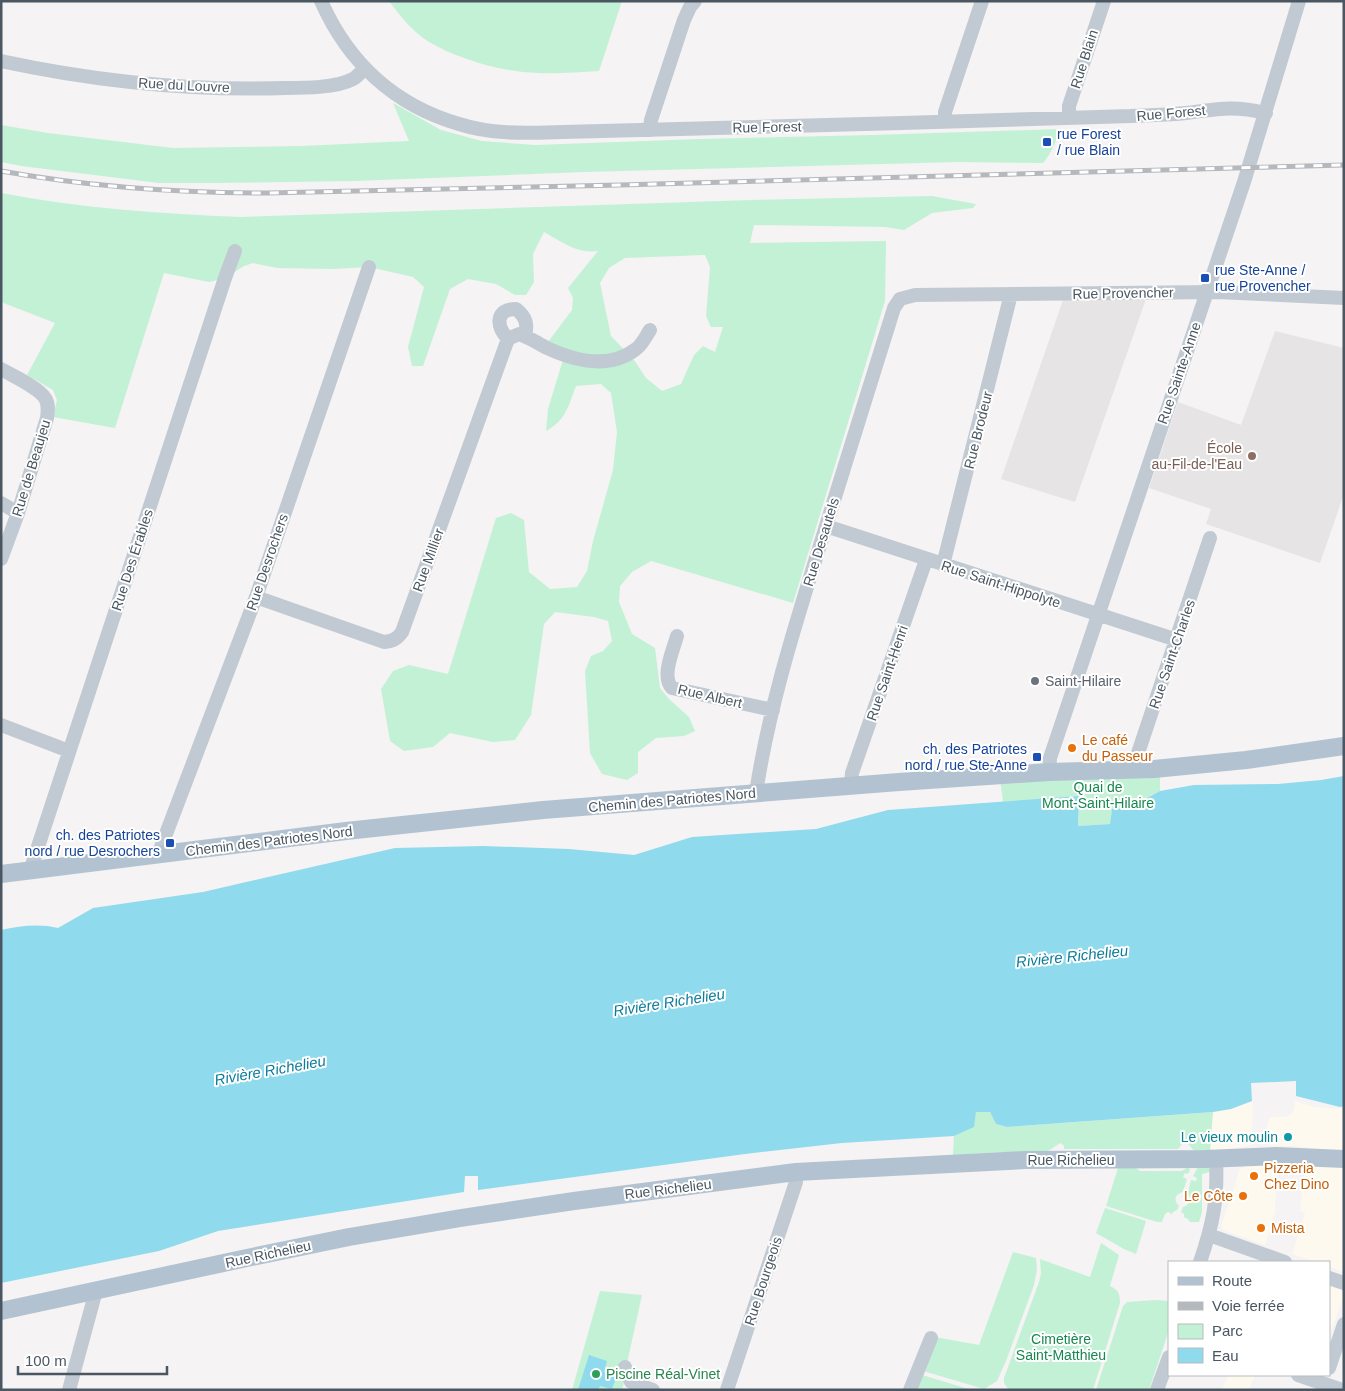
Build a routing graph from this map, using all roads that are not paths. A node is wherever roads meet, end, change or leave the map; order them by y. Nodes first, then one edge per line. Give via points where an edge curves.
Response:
1 (321, 1) edge
2 (695, 1) edge
3 (982, 1) edge
4 (1104, 1) edge
5 (1299, 1) edge
6 (1, 61) edge
7 (364, 69) junction
8 (1266, 113) junction
9 (1068, 118) junction
10 (945, 122) junction
11 (650, 130) junction
12 (235, 251) dead end
13 (369, 267) dead end
14 (1206, 292) junction
15 (1011, 294) junction
16 (902, 297) joint
17 (1344, 298) edge
18 (650, 330) dead end
19 (525, 336) junction
20 (508, 339) junction
21 (1, 369) edge
22 (1, 502) edge
23 (18, 513) junction
24 (826, 526) junction
25 (1210, 538) dead end
26 (1, 558) edge
27 (926, 560) junction
28 (943, 565) junction
29 (256, 597) junction
30 (1098, 615) junction
31 (677, 636) dead end
32 (1177, 640) junction
33 (773, 710) junction
34 (1, 725) edge
35 (1344, 746) edge
36 (69, 751) junction
37 (1132, 771) junction
38 (1049, 772) junction
39 (851, 786) junction
40 (756, 793) junction
41 (158, 855) junction
42 (30, 871) junction
43 (1, 874) edge
44 (1216, 1159) junction
45 (1344, 1159) edge
46 (796, 1172) junction
47 (1209, 1235) junction
48 (1200, 1261) edge
49 (1282, 1261) edge
50 (1330, 1278) edge
51 (1344, 1283) edge
52 (94, 1291) junction
53 (1, 1311) edge
54 (1344, 1324) edge
55 (931, 1338) dead end
56 (1168, 1360) edge
57 (1330, 1365) edge
58 (625, 1367) dead end
59 (1301, 1376) edge
60 (1324, 1383) edge
61 (69, 1390) edge
62 (653, 1390) edge
63 (727, 1390) edge
64 (910, 1390) edge
65 (1158, 1390) edge
66 (1342, 1390) edge

1 - 7 street, Rue Forest via 340,37
2 - 11 street via 684,20
3 - 10 street via 945,112
4 - 9 street, Rue Blain via 1069,106
5 - 8 street, Rue Sainte-Anne
6 - 7 street, Rue du Louvre via 100,79 164,86 234,88 327,85 353,79
7 - 11 street, Rue Forest via 414,105 471,128 509,133
8 - 9 street, Rue Forest via 1226,108 1175,114
8 - 14 street, Rue Sainte-Anne
9 - 10 street, Rue Forest
10 - 11 street, Rue Forest
12 - 36 street, Rue Des Érables
13 - 29 street, Rue Desrochers
14 - 15 street, Rue Provencher
14 - 17 street, Rue Provencher
14 - 30 street, Rue Sainte-Anne
15 - 16 street, Rue Provencher
15 - 28 street, Rue Brodeur
16 - 24 street, Rue Desautels via 894,308
18 - 19 street via 637,348 622,357 590,362 564,356
19 - 20 street via 519,334
19 - 20 street via 526,318 516,309 508,309 499,320 500,328
20 - 29 street, Rue Millier via 398,638 384,642
21 - 23 street, Rue de Beaujeu via 40,392 48,408
22 - 23 street
23 - 26 street, Rue de Beaujeu
24 - 27 street, Rue Saint-Hippolyte
24 - 33 street, Rue Desautels
25 - 32 street, Rue Saint-Charles
27 - 28 street, Rue Saint-Hippolyte
27 - 39 street, Rue Saint-Henri via 852,773
28 - 30 street, Rue Saint-Hippolyte
29 - 41 street, Rue Desrochers
30 - 32 street, Rue Saint-Hippolyte
30 - 38 street, Rue Sainte-Anne via 1050,758
31 - 33 street, Rue Albert via 667,676 672,688
32 - 37 street, Rue Saint-Charles
33 - 40 street, Rue Desautels
34 - 36 street
35 - 37 main road, Chemin des Patriotes Nord
36 - 42 street, Rue Des Érables
37 - 38 main road, Chemin des Patriotes Nord
38 - 39 main road, Chemin des Patriotes Nord
39 - 40 main road, Chemin des Patriotes Nord
40 - 41 main road, Chemin des Patriotes Nord via 533,811
41 - 42 main road, Chemin des Patriotes Nord
42 - 43 main road, Chemin des Patriotes Nord
44 - 45 main road, Rue Richelieu via 1276,1156
44 - 46 main road, Rue Richelieu via 1025,1160
44 - 47 street via 1215,1210
46 - 52 main road, Rue Richelieu via 461,1218 261,1255
46 - 63 street, Rue Bourgeois via 796,1182
47 - 48 street
47 - 49 street
50 - 51 street
52 - 53 main road, Rue Richelieu
52 - 61 street
54 - 57 street
55 - 64 street
56 - 65 street
58 - 62 street via 631,1382
59 - 60 street
60 - 66 street

